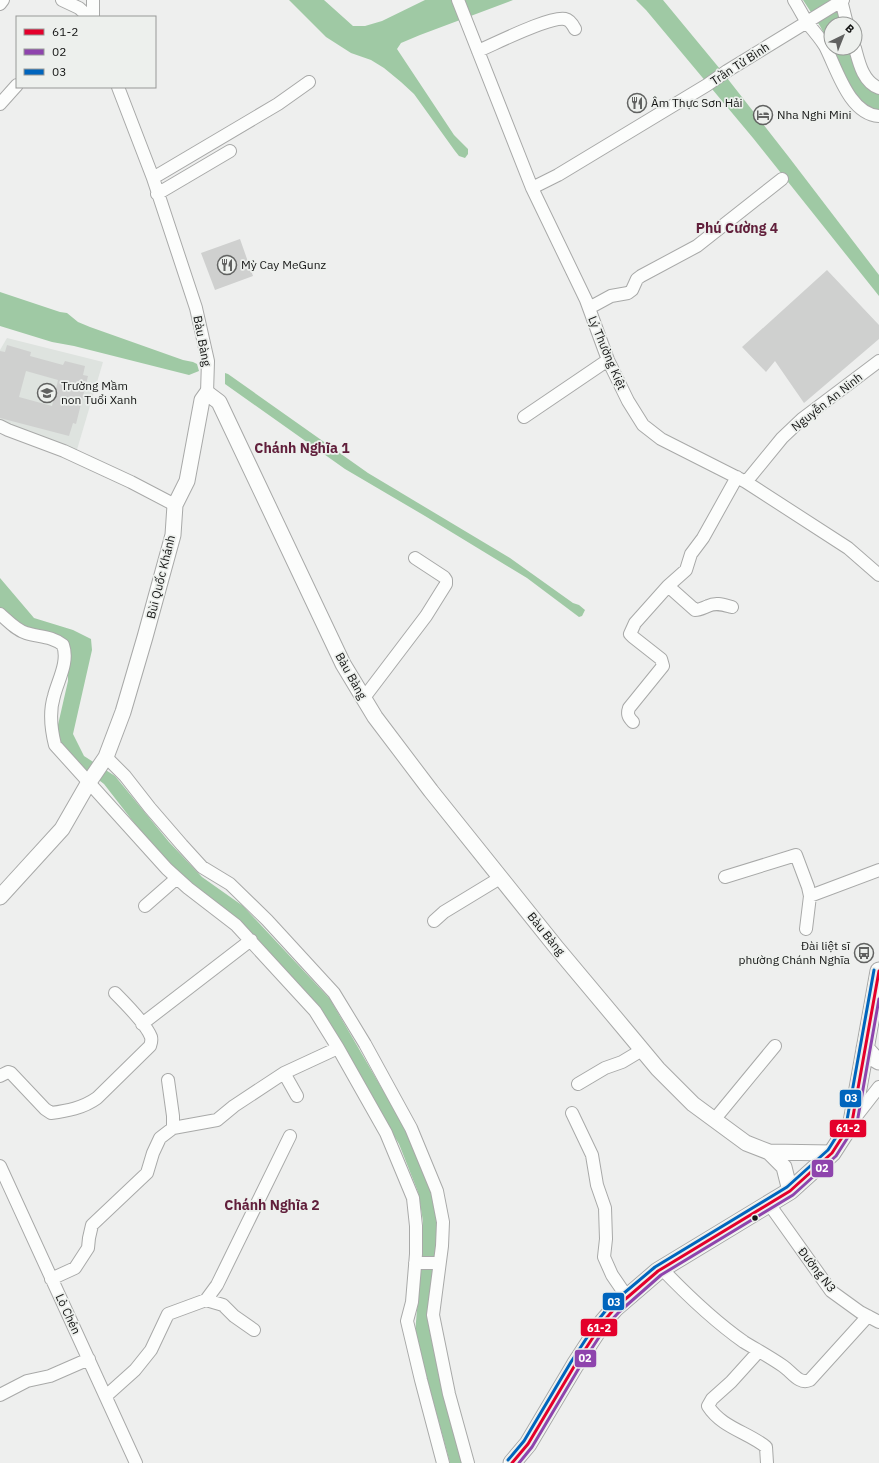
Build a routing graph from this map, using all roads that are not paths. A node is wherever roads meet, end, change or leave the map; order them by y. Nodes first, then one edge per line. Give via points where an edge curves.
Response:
1 (3, 0) edge
2 (62, 0) edge
3 (93, 0) edge
4 (458, 0) edge
5 (794, 0) edge
6 (841, 1) edge
7 (0, 4) edge
8 (87, 16) edge
9 (846, 16) edge
10 (809, 21) junction
11 (575, 29) dead end
12 (478, 51) junction
13 (858, 56) edge
14 (309, 82) dead end
15 (16, 87) edge
16 (118, 88) edge
17 (879, 88) edge
18 (0, 104) edge
19 (879, 116) edge
20 (230, 151) dead end
21 (153, 178) junction
22 (782, 179) dead end
23 (532, 188) junction
24 (157, 194) junction
25 (589, 308) junction
26 (608, 360) junction
27 (879, 361) edge
28 (207, 393) junction
29 (524, 416) dead end
30 (0, 426) edge
31 (742, 480) junction
32 (175, 505) junction
33 (415, 558) dead end
34 (879, 575) edge
35 (668, 586) junction
36 (732, 608) dead end
37 (0, 614) edge
38 (363, 699) junction
39 (632, 722) dead end
40 (105, 758) junction
41 (90, 780) junction
42 (879, 870) edge
43 (177, 878) junction
44 (500, 878) junction
45 (725, 878) dead end
46 (810, 896) junction
47 (0, 897) edge
48 (145, 906) dead end
49 (434, 921) dead end
50 (806, 929) dead end
51 (251, 940) junction
52 (879, 971) edge
53 (115, 993) dead end
54 (142, 1024) junction
55 (775, 1046) dead end
56 (338, 1048) junction
57 (865, 1048) junction
58 (642, 1050) junction
59 (879, 1061) edge
60 (284, 1073) junction
61 (0, 1076) edge
62 (168, 1080) dead end
63 (578, 1084) dead end
64 (879, 1087) edge
65 (297, 1096) dead end
66 (572, 1113) dead end
67 (714, 1120) junction
68 (852, 1122) junction
69 (173, 1128) junction
70 (290, 1136) dead end
71 (769, 1152) junction
72 (832, 1153) junction
73 (0, 1166) edge
74 (790, 1191) junction
75 (769, 1204) junction
76 (416, 1263) junction
77 (439, 1263) junction
78 (662, 1269) junction
79 (51, 1279) junction
80 (627, 1296) junction
81 (206, 1300) junction
82 (868, 1316) junction
83 (879, 1322) edge
84 (254, 1330) dead end
85 (759, 1351) junction
86 (88, 1359) junction
87 (0, 1395) edge
88 (106, 1396) junction
89 (136, 1463) edge
90 (443, 1463) edge
91 (468, 1463) edge
92 (512, 1463) edge
93 (767, 1463) edge

1 - 7 street
2 - 8 street via 79,8
3 - 8 street
4 - 12 street, Lý Thường Kiệt
5 - 10 street
6 - 9 street
6 - 10 street, Trần Tử Bình
10 - 19 street via 854,102 863,110
10 - 23 street, Trần Tử Bình via 558,175
11 - 12 street via 567,19 561,19 541,24
12 - 23 street, Lý Thường Kiệt
13 - 17 street via 866,79
14 - 21 street via 272,108
15 - 18 street
16 - 21 street, Bàu Bàng
20 - 24 street
21 - 24 street, Bàu Bàng
22 - 25 street via 697,246 637,278 628,293 611,296
23 - 25 street, Lý Thường Kiệt
24 - 28 street, Bàu Bàng via 196,308 208,361
25 - 26 street, Lý Thường Kiệt
26 - 29 street
26 - 31 street, Lý Thường Kiệt via 643,425 661,439
27 - 31 street, Nguyễn An Ninh via 802,419
28 - 32 street, Bùi Quốc Khánh via 202,400 187,481
28 - 38 street, Bàu Bàng via 219,402 343,664
30 - 32 street via 64,451
31 - 34 street, Lý Thường Kiệt via 848,548
31 - 35 street, Nguyễn An Ninh via 691,554 686,570
32 - 40 street, Bùi Quốc Khánh via 173,535 146,637 124,712
33 - 38 street via 444,577 446,584 426,616
35 - 36 street via 695,610 701,610 710,604
35 - 39 street, Nguyễn An Ninh via 631,630 633,638 661,659 663,666 629,708 627,713
37 - 41 street via 26,633 50,638 63,645 65,659 54,696 52,732 55,744
38 - 44 street, Bàu Bàng via 374,717
40 - 41 street, Bùi Quốc Khánh
40 - 77 street via 126,776 150,808 202,867 230,884 334,993 412,1128 425,1161 437,1192 442,1222
41 - 43 street
41 - 47 street via 62,830
42 - 46 street
43 - 48 street
43 - 51 street
44 - 49 street via 444,912
44 - 58 street, Bàu Bàng
45 - 46 street via 796,855
46 - 50 street
51 - 54 street
51 - 56 street via 315,1011
52 - 57 main road
53 - 54 street
54 - 61 street via 151,1036 150,1046 87,1105 51,1113 11,1073
55 - 67 street
56 - 60 street
56 - 76 street via 386,1132 413,1198
57 - 59 main road
57 - 68 main road
58 - 63 street
58 - 67 street, Bàu Bàng via 692,1104
60 - 65 street
60 - 69 street via 217,1120
62 - 69 street
64 - 68 street
66 - 80 street via 592,1155 597,1185 605,1208 604,1257 612,1275
67 - 71 street, Bàu Bàng via 746,1143
68 - 72 main road
69 - 79 street via 160,1138 147,1173 92,1225 88,1248 75,1268
70 - 81 street via 217,1285
71 - 72 street
71 - 74 street via 784,1167
72 - 74 main road
73 - 79 street, Lò Chén
74 - 75 main road
75 - 78 main road
75 - 82 street, Đường N3 via 830,1291
76 - 77 street
76 - 90 street via 408,1321 420,1380
77 - 91 street via 434,1314 449,1394
78 - 80 main road
78 - 85 street via 689,1297
79 - 86 street, Lò Chén
80 - 92 main road via 603,1322 528,1444
81 - 84 street via 223,1305
81 - 88 street via 168,1314 151,1350 135,1370
82 - 83 street, Đường N3
82 - 85 street via 806,1382 801,1382
85 - 93 street via 708,1406 727,1426 752,1437 766,1447
86 - 87 street via 50,1376 27,1381
86 - 88 street, Lò Chén
88 - 89 street, Lò Chén

